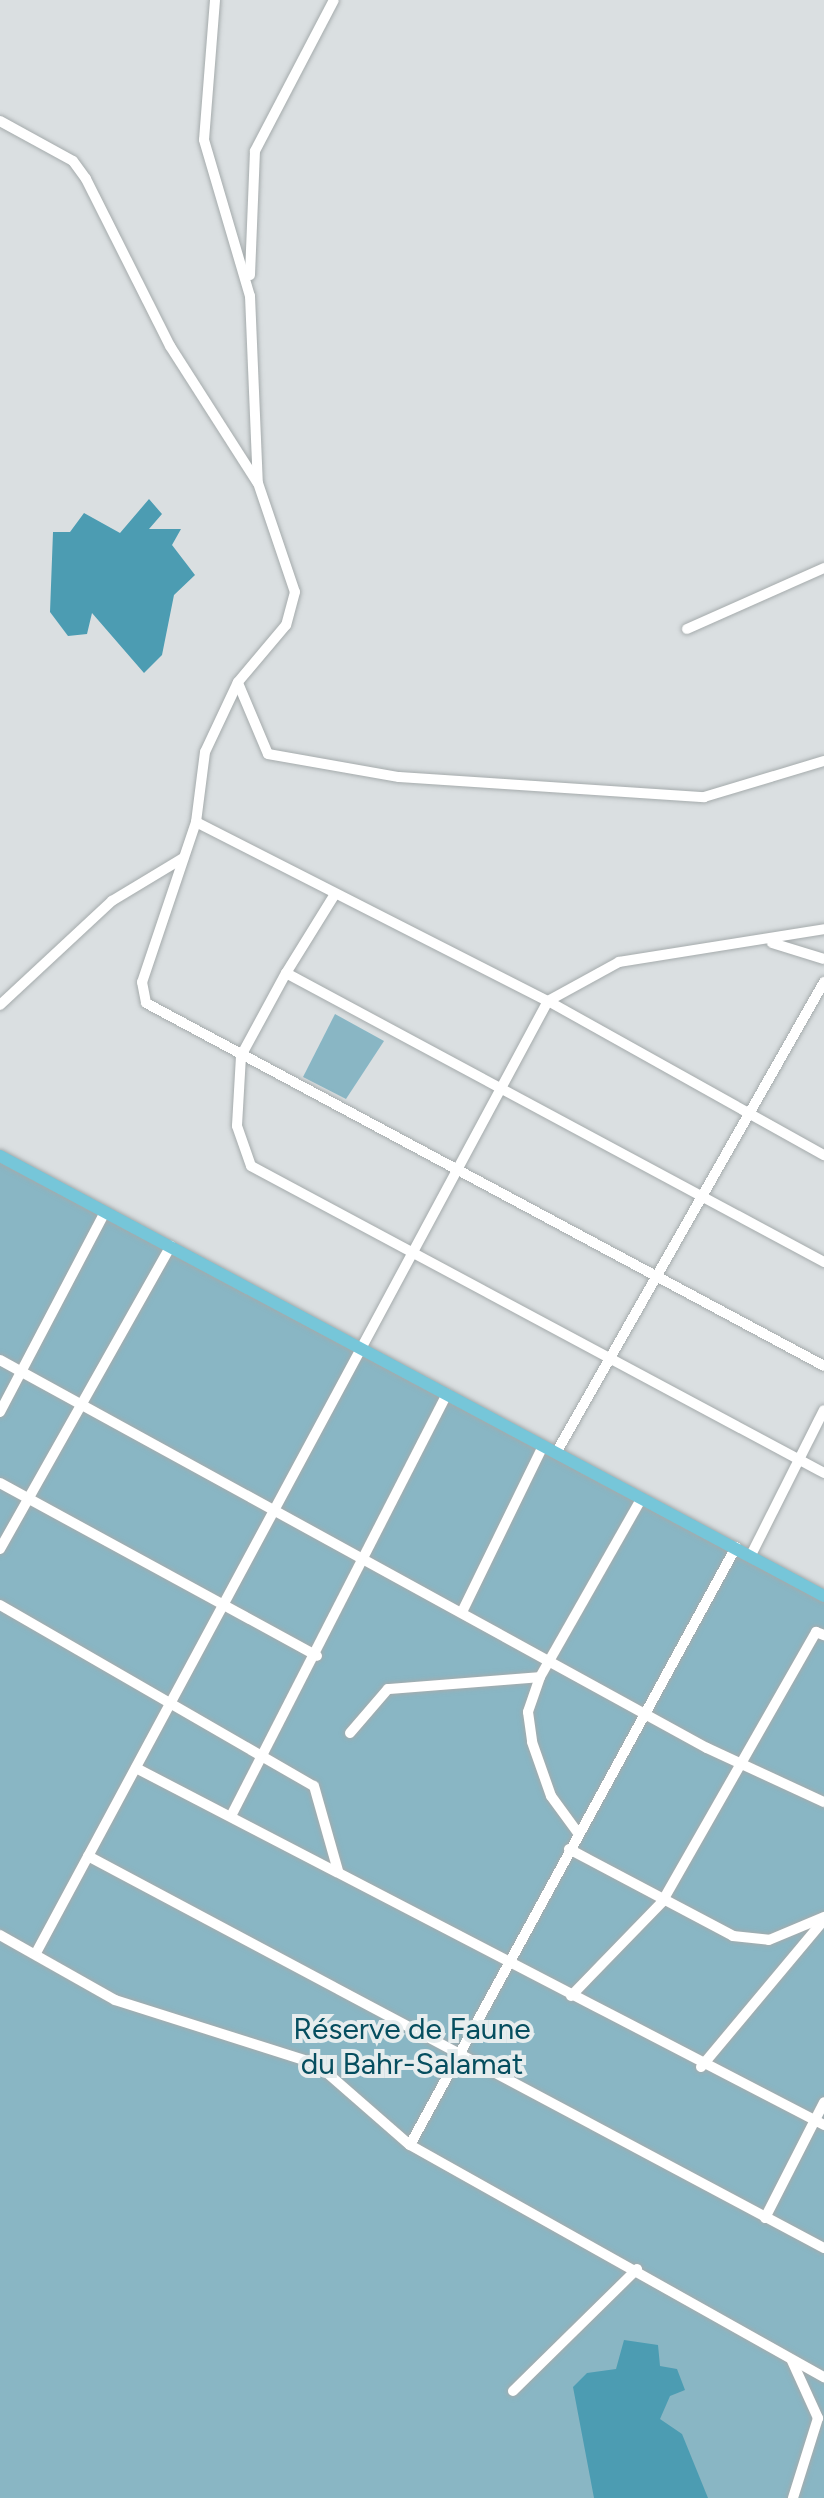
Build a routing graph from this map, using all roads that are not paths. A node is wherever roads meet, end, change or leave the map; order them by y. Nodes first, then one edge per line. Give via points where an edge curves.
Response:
1 (215, 0) edge
2 (334, 0) edge
3 (0, 121) edge
4 (250, 296) junction
5 (258, 483) junction
6 (824, 568) edge
7 (686, 628) dead end
8 (238, 682) junction
9 (824, 760) edge
10 (196, 822) junction
11 (183, 858) junction
12 (335, 894) junction
13 (823, 929) edge
14 (766, 942) junction
15 (824, 959) edge
16 (286, 973) junction
17 (824, 982) edge
18 (548, 1000) junction
19 (0, 1005) edge
20 (241, 1056) junction
21 (498, 1089) junction
22 (744, 1111) junction
23 (824, 1155) edge
24 (0, 1156) edge
25 (456, 1170) junction
26 (696, 1194) junction
27 (105, 1212) junction
28 (171, 1246) junction
29 (414, 1252) junction
30 (824, 1262) edge
31 (652, 1274) junction
32 (365, 1351) junction
33 (612, 1357) junction
34 (0, 1360) edge
35 (824, 1366) edge
36 (23, 1372) junction
37 (448, 1394) junction
38 (82, 1401) junction
39 (824, 1410) edge
40 (0, 1412) edge
41 (550, 1450) junction
42 (800, 1460) junction
43 (824, 1472) edge
44 (0, 1483) edge
45 (27, 1498) junction
46 (640, 1499) junction
47 (278, 1511) junction
48 (736, 1547) junction
49 (0, 1548) edge
50 (751, 1555) junction
51 (369, 1560) junction
52 (824, 1596) edge
53 (0, 1605) edge
54 (225, 1606) junction
55 (463, 1610) junction
56 (824, 1635) edge
57 (317, 1656) junction
58 (556, 1657) junction
59 (540, 1677) junction
60 (172, 1702) junction
61 (643, 1710) junction
62 (350, 1733) dead end
63 (263, 1753) junction
64 (740, 1764) junction
65 (136, 1768) junction
66 (824, 1802) edge
67 (230, 1816) junction
68 (578, 1833) junction
69 (569, 1849) junction
70 (88, 1856) junction
71 (338, 1871) junction
72 (662, 1902) junction
73 (824, 1919) edge
74 (0, 1934) edge
75 (36, 1953) junction
76 (510, 1963) junction
77 (571, 1996) junction
78 (460, 2058) junction
79 (702, 2067) junction
80 (824, 2102) edge
81 (819, 2124) edge
82 (410, 2144) junction
83 (766, 2218) junction
84 (824, 2248) edge
85 (637, 2269) junction
86 (791, 2360) junction
87 (824, 2378) edge
88 (513, 2391) dead end
89 (793, 2498) edge

1 - 4 street via 203,128
2 - 4 street via 255,151
3 - 5 street via 86,178 170,346
4 - 5 street
5 - 8 street via 294,608
6 - 7 street
8 - 9 street via 268,754 399,777 704,798
8 - 10 street via 205,752
10 - 11 street
10 - 12 street
11 - 19 street via 112,901
11 - 20 street via 143,996
12 - 16 street
12 - 18 street
13 - 14 street
14 - 15 street
14 - 18 street via 618,962
16 - 20 street
16 - 21 street
17 - 22 street
18 - 21 street
18 - 22 street
20 - 25 street
20 - 29 street via 237,1126 251,1166
21 - 25 street
21 - 26 street
22 - 23 street
22 - 26 street
24 - 27 main road
25 - 29 street
25 - 31 street
26 - 30 street
26 - 31 street
27 - 28 main road
27 - 36 street
28 - 32 main road
28 - 38 street
29 - 32 street
29 - 33 street
31 - 33 street
31 - 35 street
32 - 37 main road
32 - 47 street
33 - 41 street
33 - 42 street
34 - 36 street
36 - 38 street
36 - 40 street
37 - 41 main road
37 - 51 street
38 - 45 street
38 - 47 street
39 - 42 street
41 - 46 main road
41 - 55 street
42 - 43 street
42 - 50 street
44 - 45 street
45 - 49 street
45 - 54 street
46 - 48 main road
46 - 58 street
47 - 51 street
47 - 54 street
48 - 50 main road
48 - 61 street
50 - 52 main road
51 - 55 street
51 - 57 street
53 - 60 street
54 - 57 street
54 - 60 street
55 - 58 street
56 - 64 street via 816,1632
57 - 63 street
58 - 59 street
58 - 61 street
59 - 62 street via 388,1689
59 - 68 street via 528,1712 532,1742 552,1796
60 - 63 street
60 - 65 street
61 - 64 street
61 - 68 street
63 - 67 street
63 - 71 street via 322,1794
64 - 66 street
64 - 72 street
65 - 67 street
65 - 70 street
67 - 71 street
68 - 69 street
69 - 72 street
69 - 76 street
70 - 75 street
70 - 78 street
71 - 76 street
72 - 73 street via 750,1940
72 - 77 street
73 - 79 street
74 - 75 street
75 - 82 street via 115,2000 317,2064
76 - 77 street
76 - 78 street
77 - 79 street
78 - 82 street
78 - 83 street
79 - 81 street
80 - 81 street
81 - 83 street
82 - 85 street
83 - 84 street
85 - 86 street
85 - 88 street
86 - 87 street
86 - 89 street via 818,2418

